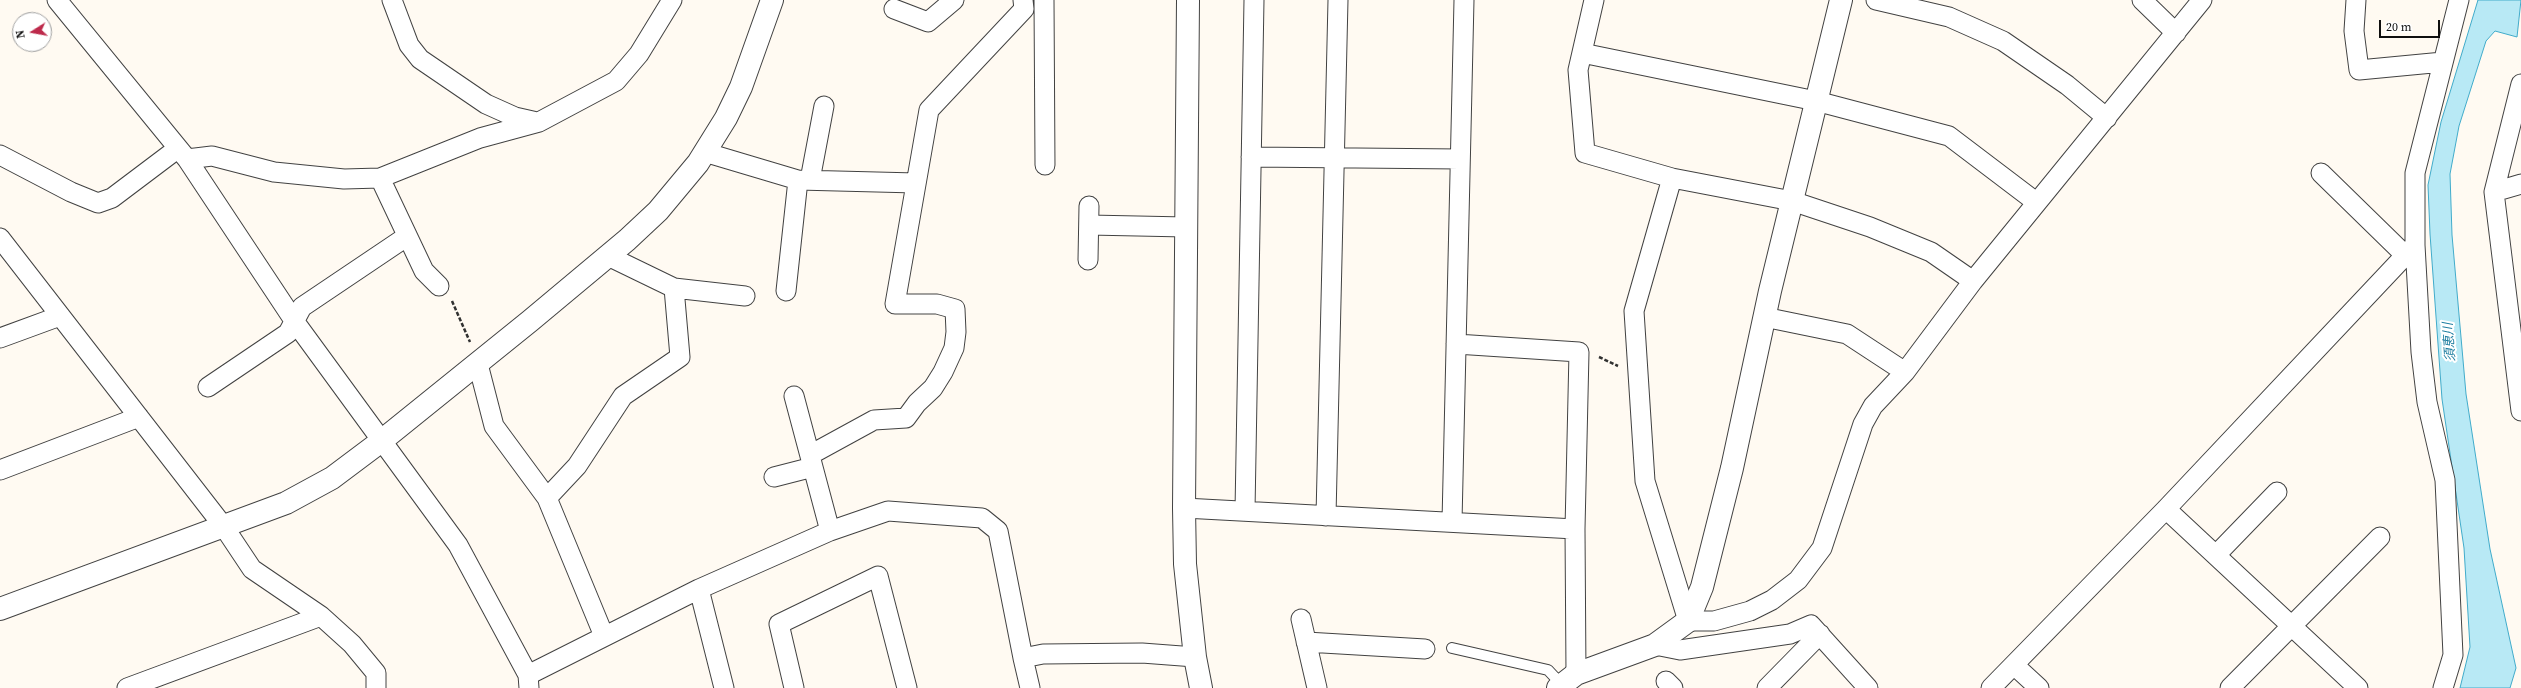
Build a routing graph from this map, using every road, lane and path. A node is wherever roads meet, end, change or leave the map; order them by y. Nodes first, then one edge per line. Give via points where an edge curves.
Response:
1 (56, 0) edge
2 (392, 0) edge
3 (672, 0) edge
4 (772, 0) edge
5 (954, 0) edge
6 (1023, 0) edge
7 (1044, 0) edge
8 (1188, 0) edge
9 (1254, 0) edge
10 (1338, 0) edge
11 (1464, 0) edge
12 (1594, 0) edge
13 (1841, 0) edge
14 (1876, 0) edge
15 (2142, 0) edge
16 (2202, 0) edge
17 (2356, 0) edge
18 (2459, 0) edge
19 (894, 9) dead end
20 (2176, 33) junction
21 (1582, 53) junction
22 (2443, 62) junction
23 (2521, 84) edge
24 (1816, 101) junction
25 (824, 106) dead end
26 (2107, 118) junction
27 (538, 122) junction
28 (704, 152) junction
29 (182, 154) junction
30 (0, 155) edge
31 (1251, 157) junction
32 (1334, 157) junction
33 (1460, 159) junction
34 (1045, 165) dead end
35 (2321, 173) dead end
36 (380, 178) junction
37 (1672, 178) junction
38 (804, 180) junction
39 (916, 183) junction
40 (2521, 184) edge
41 (2494, 192) junction
42 (1792, 201) junction
43 (2036, 202) junction
44 (1089, 206) dead end
45 (1089, 225) junction
46 (1186, 227) junction
47 (406, 237) junction
48 (0, 238) edge
49 (2410, 250) junction
50 (608, 256) junction
51 (1088, 260) dead end
52 (1973, 281) junction
53 (439, 286) joint
54 (674, 288) junction
55 (786, 291) dead end
56 (745, 296) dead end
57 (60, 316) junction
58 (1764, 317) junction
59 (295, 322) junction
60 (0, 338) edge
61 (1456, 344) junction
62 (1579, 352) junction
63 (478, 364) junction
64 (1905, 372) junction
65 (1638, 374) junction
66 (208, 387) dead end
67 (794, 396) dead end
68 (2521, 411) edge
69 (139, 417) junction
70 (380, 442) junction
71 (812, 461) junction
72 (0, 470) edge
73 (774, 477) dead end
74 (2277, 492) dead end
75 (546, 498) junction
76 (1184, 508) junction
77 (2166, 509) junction
78 (1245, 512) junction
79 (1326, 516) junction
80 (1452, 522) junction
81 (224, 526) junction
82 (1575, 529) junction
83 (830, 531) junction
84 (2380, 537) dead end
85 (2216, 555) junction
86 (699, 589) junction
87 (0, 609) edge
88 (321, 616) junction
89 (1301, 619) dead end
90 (1688, 621) junction
91 (2293, 626) junction
92 (1820, 634) junction
93 (604, 636) junction
94 (1306, 642) junction
95 (1655, 645) junction
96 (1452, 648) dead end
97 (1425, 649) dead end
98 (1195, 657) junction
99 (1023, 658) junction
100 (2014, 665) junction
101 (529, 682) edge
102 (1566, 682) edge
103 (127, 688) edge
104 (376, 688) edge
105 (724, 688) edge
106 (794, 688) edge
107 (907, 688) edge
108 (1030, 688) edge
109 (1201, 688) edge
110 (1317, 688) edge
111 (1767, 688) edge
112 (1868, 688) edge
113 (1991, 688) edge
114 (2039, 688) edge
115 (2230, 688) edge
116 (2358, 688) edge
117 (2443, 688) edge

1 - 29 street
2 - 27 street via 409,44 420,59 486,104 515,117
3 - 27 street via 639,54 616,81
4 - 28 street via 741,87 726,118
5 - 19 street via 928,22
6 - 39 street via 1024,9 929,110
7 - 34 street
8 - 46 street
9 - 31 street
10 - 32 street
11 - 33 street
12 - 21 street
13 - 24 street
14 - 26 street via 1949,17 2003,41 2067,85
15 - 20 street
16 - 20 street
17 - 22 street via 2354,31 2359,70
18 - 22 street
20 - 26 street
21 - 24 street
21 - 37 street via 1578,70 1585,153
22 - 49 street via 2415,173
23 - 41 street
24 - 42 street
24 - 43 street via 1949,136
25 - 38 street
26 - 43 street
27 - 36 street via 480,138
28 - 38 street
28 - 50 street via 658,211
29 - 30 street via 112,198 98,203
29 - 36 street via 212,156 274,172 344,179
29 - 59 street
31 - 32 street
31 - 78 street
32 - 33 street
32 - 79 street
33 - 61 street
35 - 49 street
36 - 47 street
37 - 42 street
37 - 65 street via 1634,311
38 - 39 street
38 - 55 street
39 - 71 street via 895,304 937,304 955,309 954,348 933,388 917,402 906,418 874,420
40 - 41 street
41 - 68 street
42 - 52 street via 1931,252
42 - 58 street
43 - 52 street
44 - 45 street
45 - 46 street
45 - 51 street
46 - 76 street
47 - 53 street via 424,271
47 - 59 street via 302,307
48 - 57 street
49 - 77 street
49 - 117 street via 2427,402 2445,480 2453,655
50 - 54 street
50 - 63 street
52 - 64 street
53 - 63 path via 450,297
54 - 56 street
54 - 75 street via 680,357 624,396 577,466
57 - 60 street
57 - 69 street
58 - 64 street via 1847,334
58 - 90 street via 1732,468 1702,587
59 - 66 street via 288,334
59 - 70 street
61 - 62 street
61 - 80 street
62 - 65 path via 1605,358 1632,374
62 - 82 street
63 - 70 street
63 - 75 street via 494,426
64 - 90 street via 1873,406 1863,424 1822,548 1798,580 1772,600 1750,611 1714,622
65 - 90 street via 1645,481
67 - 71 street
69 - 72 street
69 - 81 street
70 - 81 street via 306,494
70 - 101 street via 458,545
71 - 73 street
71 - 83 street
74 - 85 street
75 - 93 street
76 - 78 street
76 - 98 street via 1185,564
77 - 85 street
77 - 100 street
78 - 79 street
79 - 80 street
80 - 82 street
81 - 87 street
81 - 88 street via 252,569
82 - 102 street
83 - 86 street
83 - 99 street via 888,511 982,518 998,531
84 - 91 street
85 - 91 street
86 - 93 street
86 - 105 street
88 - 103 street
88 - 104 street via 352,644 376,673
89 - 94 street
90 - 95 street
91 - 115 street
91 - 116 street
92 - 95 street via 1811,625 1790,634 1680,650
92 - 111 street
92 - 112 street
93 - 101 street
94 - 97 street
94 - 110 street
95 - 102 street
96 - 102 lane via 1548,670
98 - 99 street via 1142,653 1043,654
98 - 109 street
99 - 108 street
100 - 113 street
100 - 114 street
106 - 107 street via 779,624 878,576

